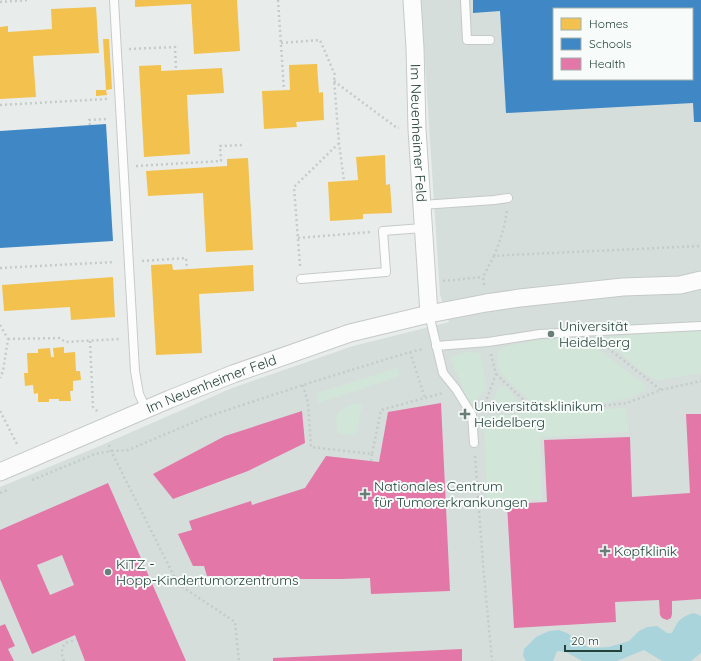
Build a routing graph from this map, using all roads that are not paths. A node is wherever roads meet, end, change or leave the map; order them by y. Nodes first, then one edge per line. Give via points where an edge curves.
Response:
1 (114, 0) edge
2 (412, 0) edge
3 (464, 0) edge
4 (490, 40) dead end
5 (508, 198) road end
6 (422, 205) junction
7 (423, 228) junction
8 (301, 279) road end
9 (701, 280) edge
10 (680, 285) junction
11 (701, 289) edge
12 (429, 314) junction
13 (701, 326) edge
14 (436, 346) junction
15 (146, 409) junction
16 (474, 443) road end
17 (0, 472) edge

1 - 15 lane via 135,371 139,394
2 - 6 street, Im Neuenheimer Feld
3 - 4 lane via 467,40
5 - 6 lane
6 - 7 street, Im Neuenheimer Feld
7 - 8 lane via 383,231 386,272
7 - 12 street, Im Neuenheimer Feld
9 - 10 street, Im Neuenheimer Feld
10 - 11 street, Im Neuenheimer Feld
10 - 12 street, Im Neuenheimer Feld via 565,293 486,303
12 - 14 lane
12 - 15 street, Im Neuenheimer Feld via 350,333 234,374
13 - 14 lane via 540,334
14 - 16 lane via 443,373 472,415
15 - 17 street, Im Neuenheimer Feld

